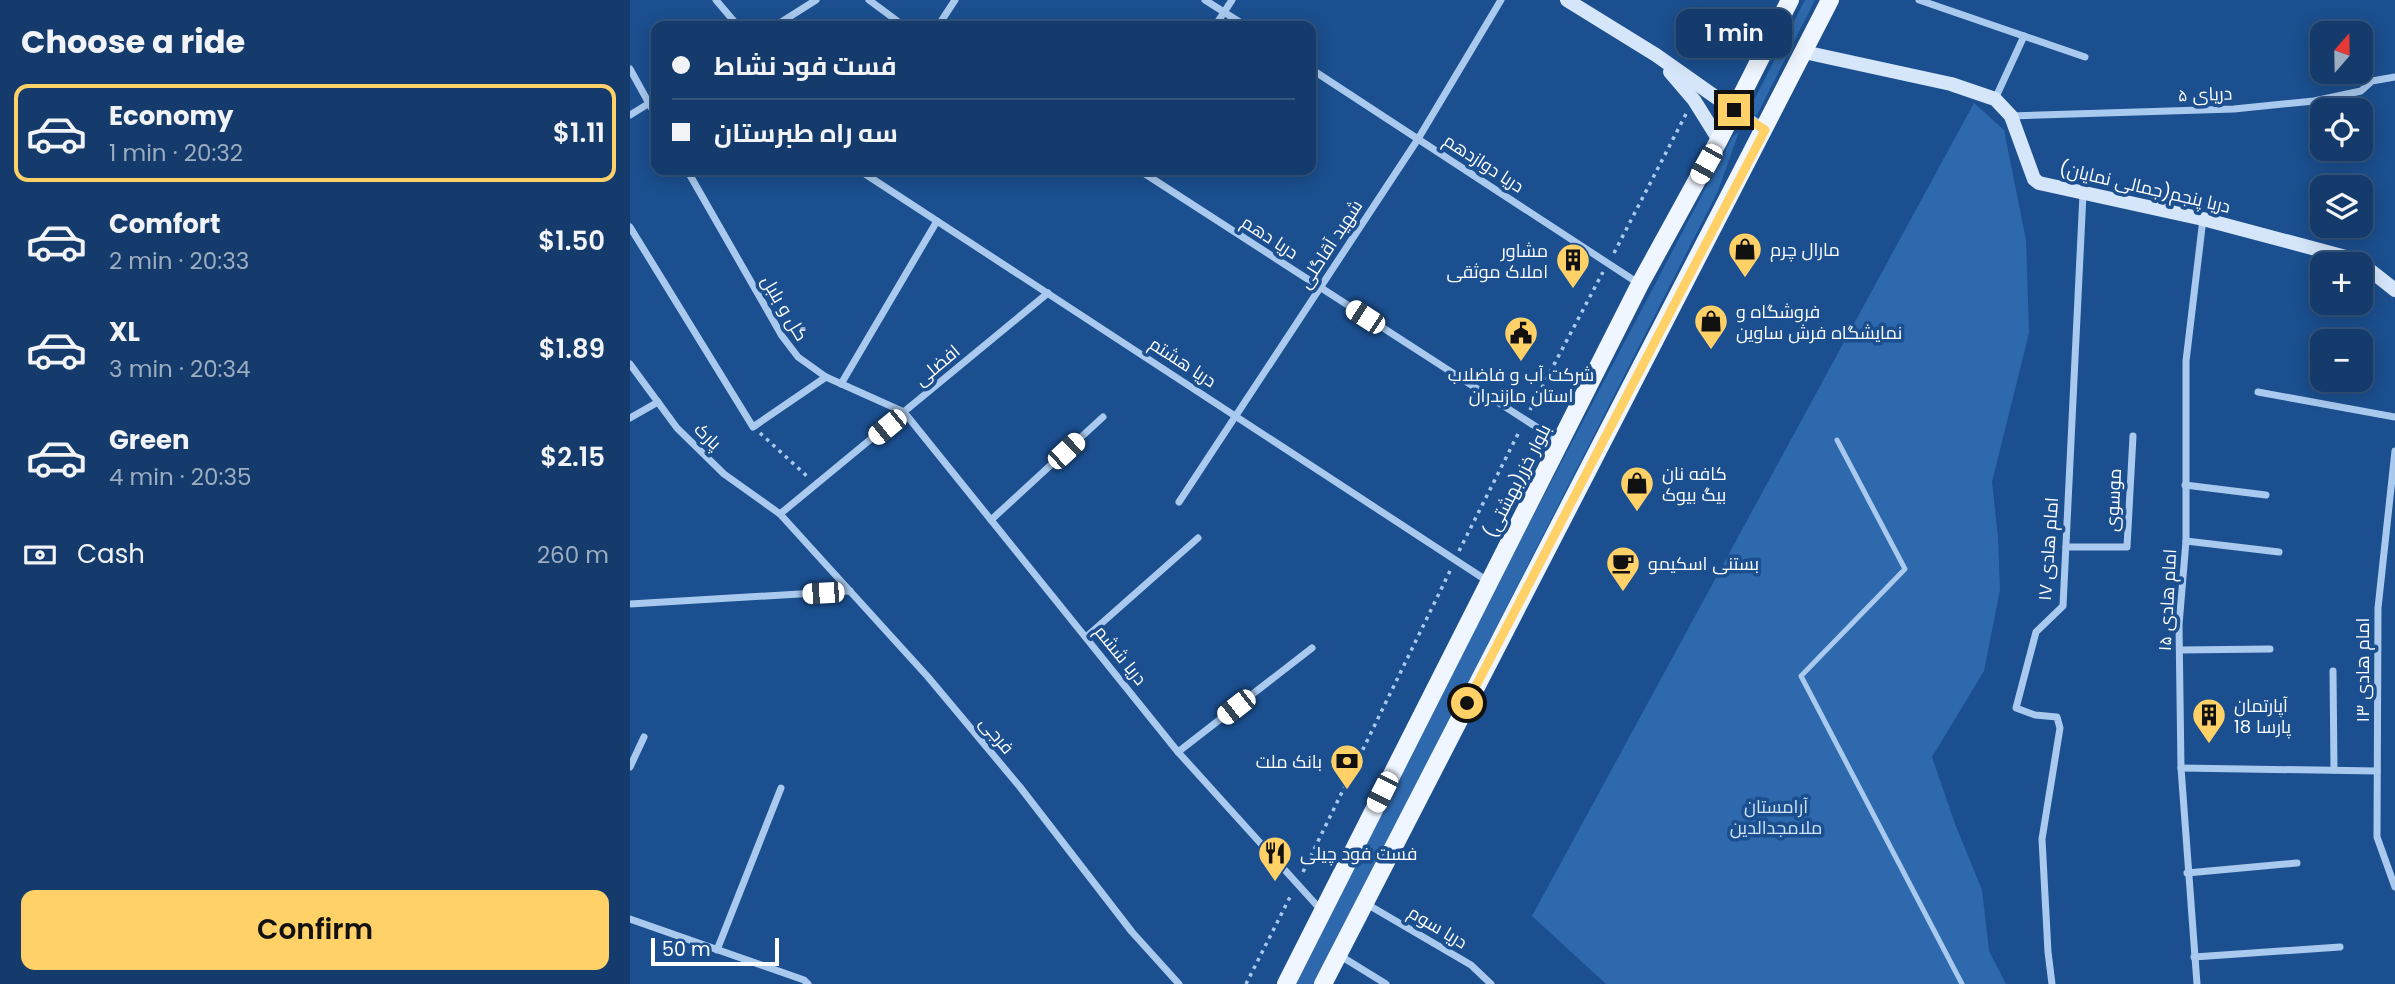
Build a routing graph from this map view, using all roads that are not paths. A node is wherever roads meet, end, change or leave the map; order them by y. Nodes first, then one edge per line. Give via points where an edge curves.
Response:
1 (716, 0) edge
2 (816, 0) edge
3 (869, 0) edge
4 (955, 0) edge
5 (1205, 0) edge
6 (1233, 0) edge
7 (1501, 0) edge
8 (1567, 0) edge
9 (1790, 0) edge
10 (1830, 0) edge
11 (1919, 0) edge
12 (1224, 12) junction
13 (734, 21) edge
14 (783, 21) edge
15 (897, 21) edge
16 (941, 21) edge
17 (1218, 21) edge
18 (1238, 21) edge
19 (2024, 36) junction
20 (1804, 52) junction
21 (1656, 55) junction
22 (2085, 57) dead end
23 (630, 69) edge
24 (1316, 72) edge
25 (2395, 77) edge
26 (651, 98) edge
27 (1995, 99) junction
28 (651, 102) edge
29 (1734, 110) junction
30 (630, 115) edge
31 (2011, 116) junction
32 (1765, 130) junction
33 (1418, 139) junction
34 (1719, 140) junction
35 (690, 175) edge
36 (867, 175) edge
37 (1147, 175) edge
38 (2083, 194) junction
39 (2203, 219) junction
40 (937, 221) junction
41 (630, 227) edge
42 (1640, 284) junction
43 (1320, 288) junction
44 (2395, 290) edge
45 (1048, 293) junction
46 (630, 364) edge
47 (826, 377) junction
48 (841, 384) junction
49 (2258, 392) dead end
50 (658, 402) junction
51 (904, 412) junction
52 (1103, 416) dead end
53 (1236, 416) junction
54 (2395, 417) edge
55 (630, 418) edge
56 (2133, 436) dead end
57 (1837, 440) dead end
58 (1561, 443) junction
59 (2395, 451) edge
60 (2185, 485) junction
61 (2266, 495) dead end
62 (1179, 502) dead end
63 (780, 514) junction
64 (991, 520) junction
65 (1198, 538) dead end
66 (2186, 541) junction
67 (2066, 547) junction
68 (2279, 552) dead end
69 (1489, 582) junction
70 (850, 591) junction
71 (630, 604) edge
72 (1086, 637) junction
73 (1312, 648) dead end
74 (2270, 649) dead end
75 (2180, 650) junction
76 (2333, 671) dead end
77 (644, 737) dead end
78 (1178, 752) junction
79 (630, 767) edge
80 (2181, 768) junction
81 (2334, 770) junction
82 (2377, 771) junction
83 (781, 788) dead end
84 (2297, 863) dead end
85 (2187, 873) junction
86 (2395, 887) edge
87 (1364, 902) junction
88 (1322, 910) junction
89 (630, 919) edge
90 (2340, 947) dead end
91 (717, 950) junction
92 (1338, 954) junction
93 (2194, 957) junction
94 (808, 984) edge
95 (1179, 984) edge
96 (1286, 984) edge
97 (1325, 984) edge
98 (1386, 984) edge
99 (1490, 984) edge
100 (1962, 984) edge
101 (2052, 984) edge
102 (2197, 984) edge

1 - 13 street
2 - 14 street
3 - 15 street
4 - 16 street
5 - 12 street
6 - 12 street
7 - 33 street, شهید آقاگلی
8 - 21 main road
9 - 29 main road, بلوار خزر(بهشتی)
10 - 20 main road
11 - 19 street
12 - 17 street
12 - 18 street
19 - 22 street
19 - 27 street
20 - 27 main road, دریا پنجم(جمالی نمایان) via 1951,84
20 - 32 main road
21 - 29 main road
21 - 34 main road via 1694,100
23 - 26 street
24 - 33 street, دریا دوازدهم
25 - 31 street, دریای ۵ via 2372,81 2361,91 2300,103
27 - 31 main road, دریا پنجم(جمالی نمایان)
28 - 30 street
29 - 32 street
29 - 34 main road, بلوار خزر(بهشتی)
31 - 38 main road, دریا پنجم(جمالی نمایان) via 2034,178
32 - 87 main road
33 - 42 street, دریا دوازدهم
33 - 43 street, شهید آقاگلی
34 - 42 main road, بلوار خزر(بهشتی)
35 - 47 street, گل و بلبل via 782,336 798,357
36 - 40 street, دریا هشتم
37 - 43 street, دریا دهم
38 - 39 main road, دریا پنجم(جمالی نمایان)
38 - 67 street, امام هادی ۱۷
39 - 44 main road, دریا پنجم(جمالی نمایان) via 2357,260
39 - 60 street, امام هادی ۱۵ via 2186,361
40 - 45 street, دریا هشتم
40 - 48 street
41 - 47 street via 753,427
42 - 58 main road, بلوار خزر(بهشتی)
43 - 53 street, شهید آقاگلی
43 - 58 street, دریا دهم
45 - 51 street, افضلی
45 - 53 street, دریا هشتم
46 - 50 street, پارک
47 - 48 street, گل و بلبل
48 - 51 street, گل و بلبل
49 - 54 street
50 - 55 street
50 - 63 street, پارک via 677,428 724,474
51 - 63 street, افضلی
51 - 64 street, دریا ششم
52 - 64 street
53 - 62 street, شهید آقاگلی
53 - 69 street, دریا هشتم
56 - 67 street, موسوی via 2127,547
57 - 100 lane via 1905,569 1801,676
58 - 69 main road, بلوار خزر(بهشتی)
59 - 82 street, امام هادی ١٣ via 2378,608
60 - 61 street
60 - 66 street, امام هادی ۱۵
63 - 70 street, فرجی
64 - 72 street, دریا ششم
65 - 72 street
66 - 68 street
66 - 75 street, امام هادی ۱۵
67 - 101 street, امام هادی ۱۷ via 2063,606 2036,632 2017,708 2057,717 2060,728 2042,839
69 - 88 main road, بلوار خزر(بهشتی)
70 - 71 street
70 - 95 street, فرجی via 928,677
72 - 78 street, دریا ششم
73 - 78 street
74 - 75 street
75 - 80 street, امام هادی ۱۵
76 - 81 street
77 - 79 street
78 - 88 street, دریا ششم
80 - 81 street
80 - 85 street, امام هادی ۱۵
81 - 82 street
82 - 86 street, امام هادی ١٣ via 2377,837
83 - 91 street
84 - 85 street
85 - 93 street, امام هادی ۱۵
87 - 92 main road
87 - 99 street, دریا سوم via 1471,965
88 - 96 main road, بلوار خزر(بهشتی)
89 - 91 street
90 - 93 street
91 - 94 street
92 - 97 main road
92 - 98 street
93 - 102 street, امام هادی ۱۵

